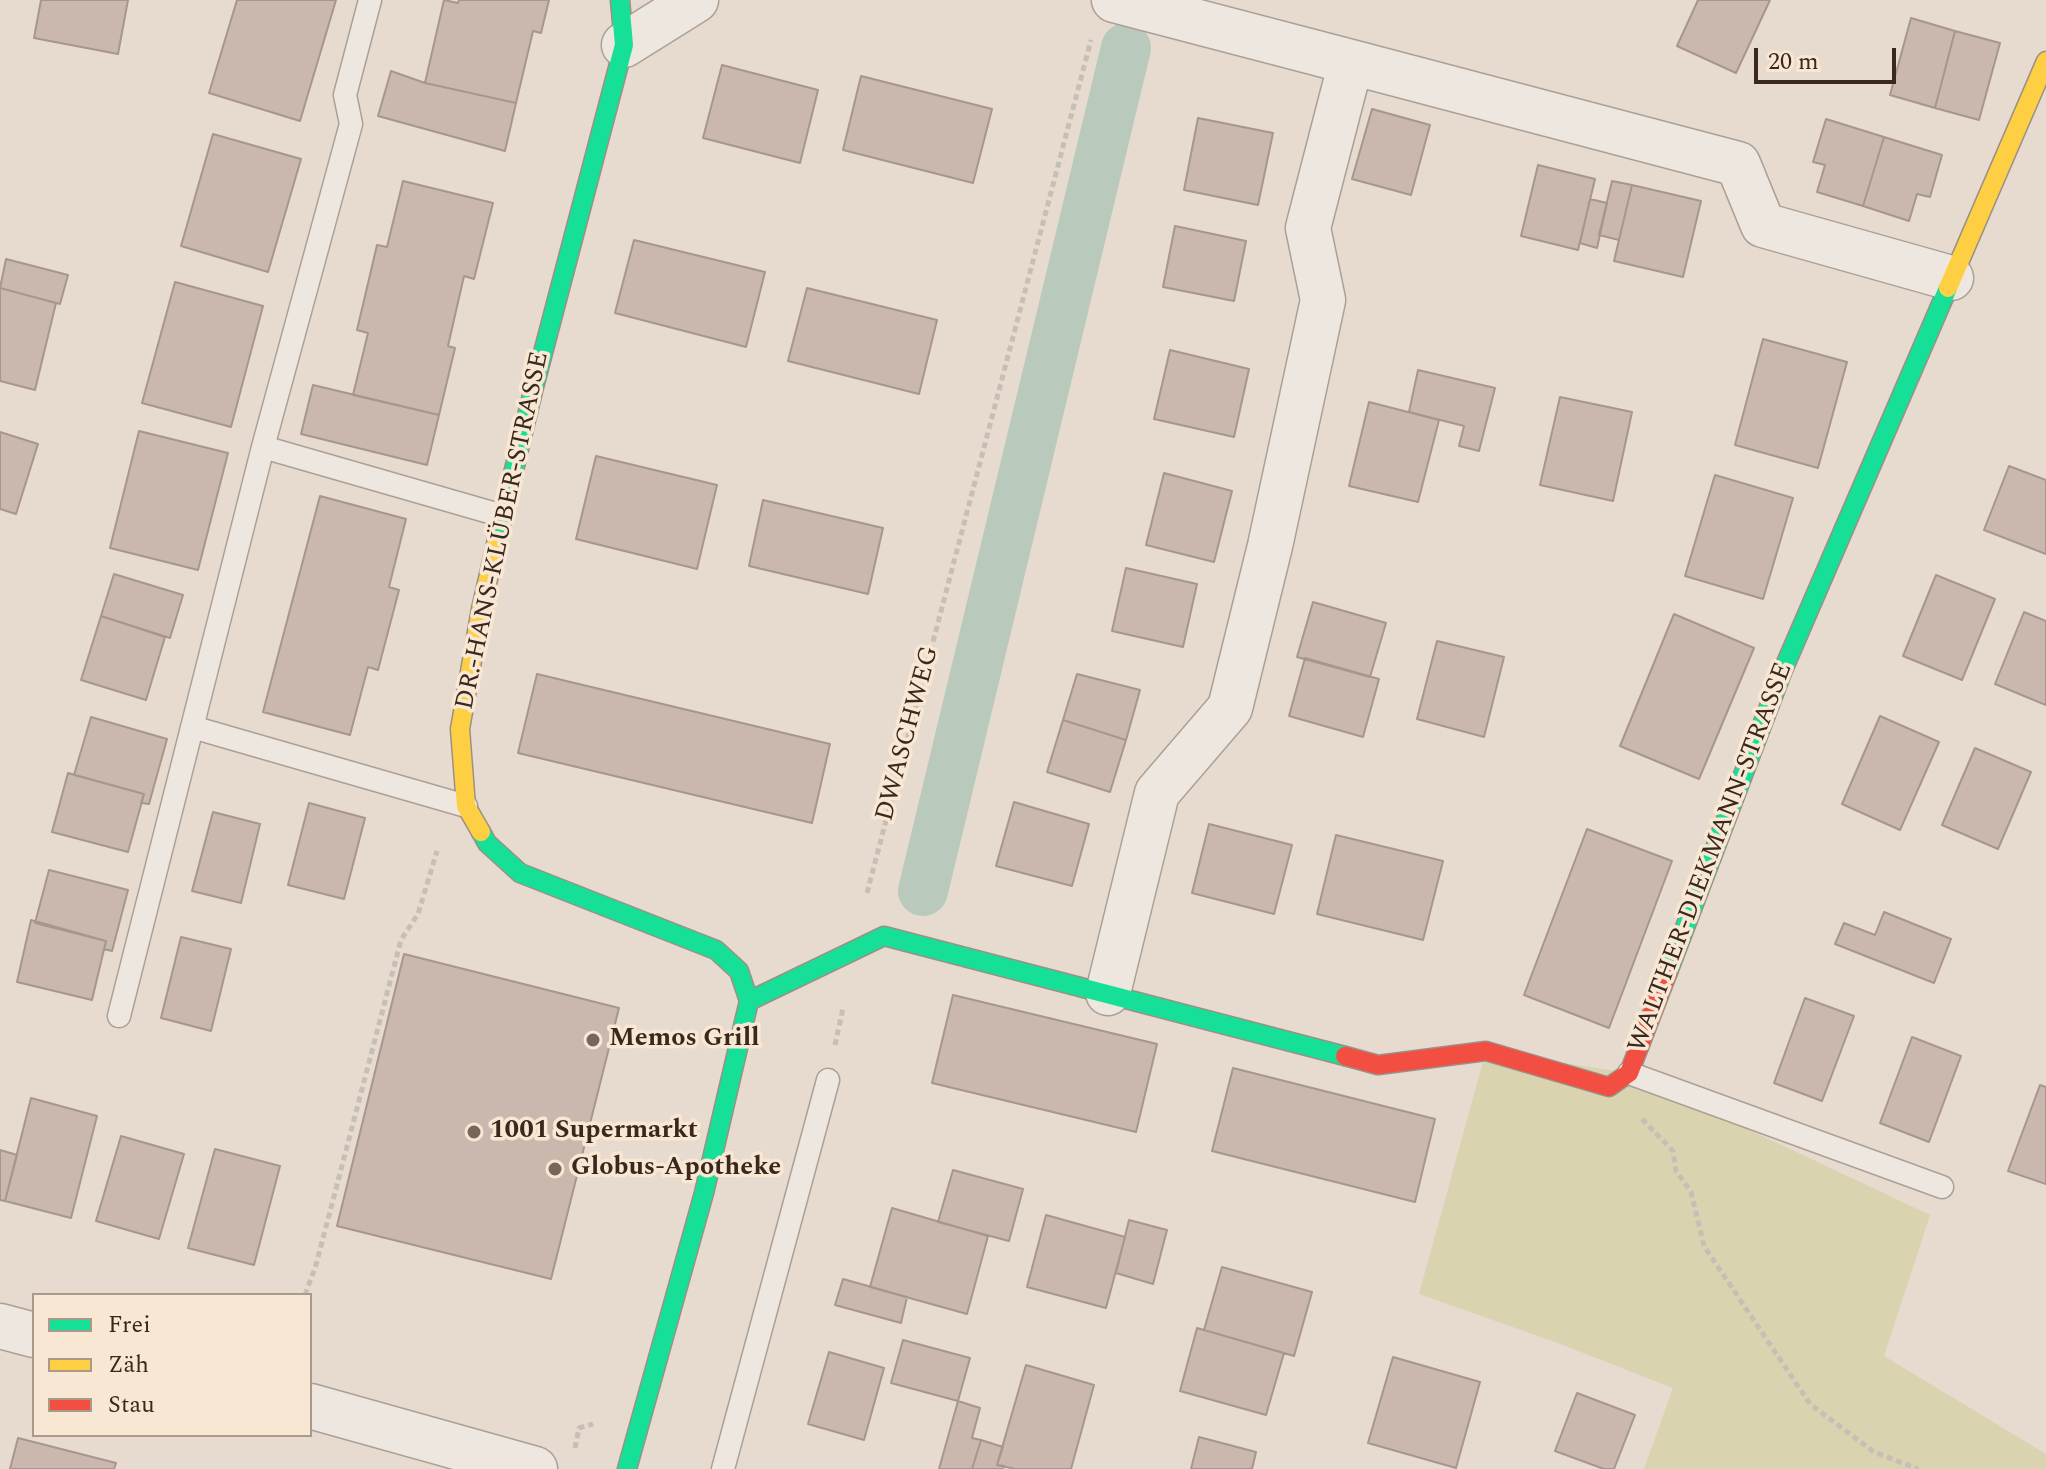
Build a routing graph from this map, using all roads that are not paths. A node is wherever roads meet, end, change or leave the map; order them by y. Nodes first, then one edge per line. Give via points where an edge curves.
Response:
1 (370, 0) edge
2 (620, 0) edge
3 (696, 0) edge
4 (1104, 16) edge
5 (624, 45) junction
6 (2046, 61) edge
7 (1351, 62) junction
8 (1951, 278) junction
9 (263, 447) junction
10 (503, 516) junction
11 (192, 727) junction
12 (466, 806) junction
13 (1108, 993) junction
14 (749, 1001) junction
15 (119, 1016) dead end
16 (1629, 1073) junction
17 (828, 1080) road end
18 (1942, 1187) dead end
19 (0, 1326) edge
20 (32, 1334) edge
21 (312, 1407) edge
22 (535, 1469) edge
23 (627, 1469) edge
24 (723, 1469) edge

1 - 9 lane via 345,95 351,124
2 - 5 street, DR.-HANS-KLÜBER-STRASSE
3 - 5 street
4 - 7 street
5 - 10 street, DR.-HANS-KLÜBER-STRASSE
6 - 8 street, WALTHER-DIEKMANN-STRASSE
7 - 8 street via 1738,164 1763,225
7 - 13 street via 1308,228 1323,300 1230,708 1157,793
8 - 16 street, WALTHER-DIEKMANN-STRASSE via 1783,670
9 - 10 lane
9 - 11 lane
10 - 12 street, DR.-HANS-KLÜBER-STRASSE via 460,729
11 - 12 lane
11 - 15 lane
12 - 14 street, DR.-HANS-KLÜBER-STRASSE via 487,843 520,873 716,950 739,971
13 - 14 street, WALTHER-DIEKMANN-STRASSE via 884,936
13 - 16 street, WALTHER-DIEKMANN-STRASSE via 1378,1065 1486,1051 1609,1087
14 - 23 street via 704,1193
16 - 18 lane
17 - 24 lane
19 - 20 street
21 - 22 street

